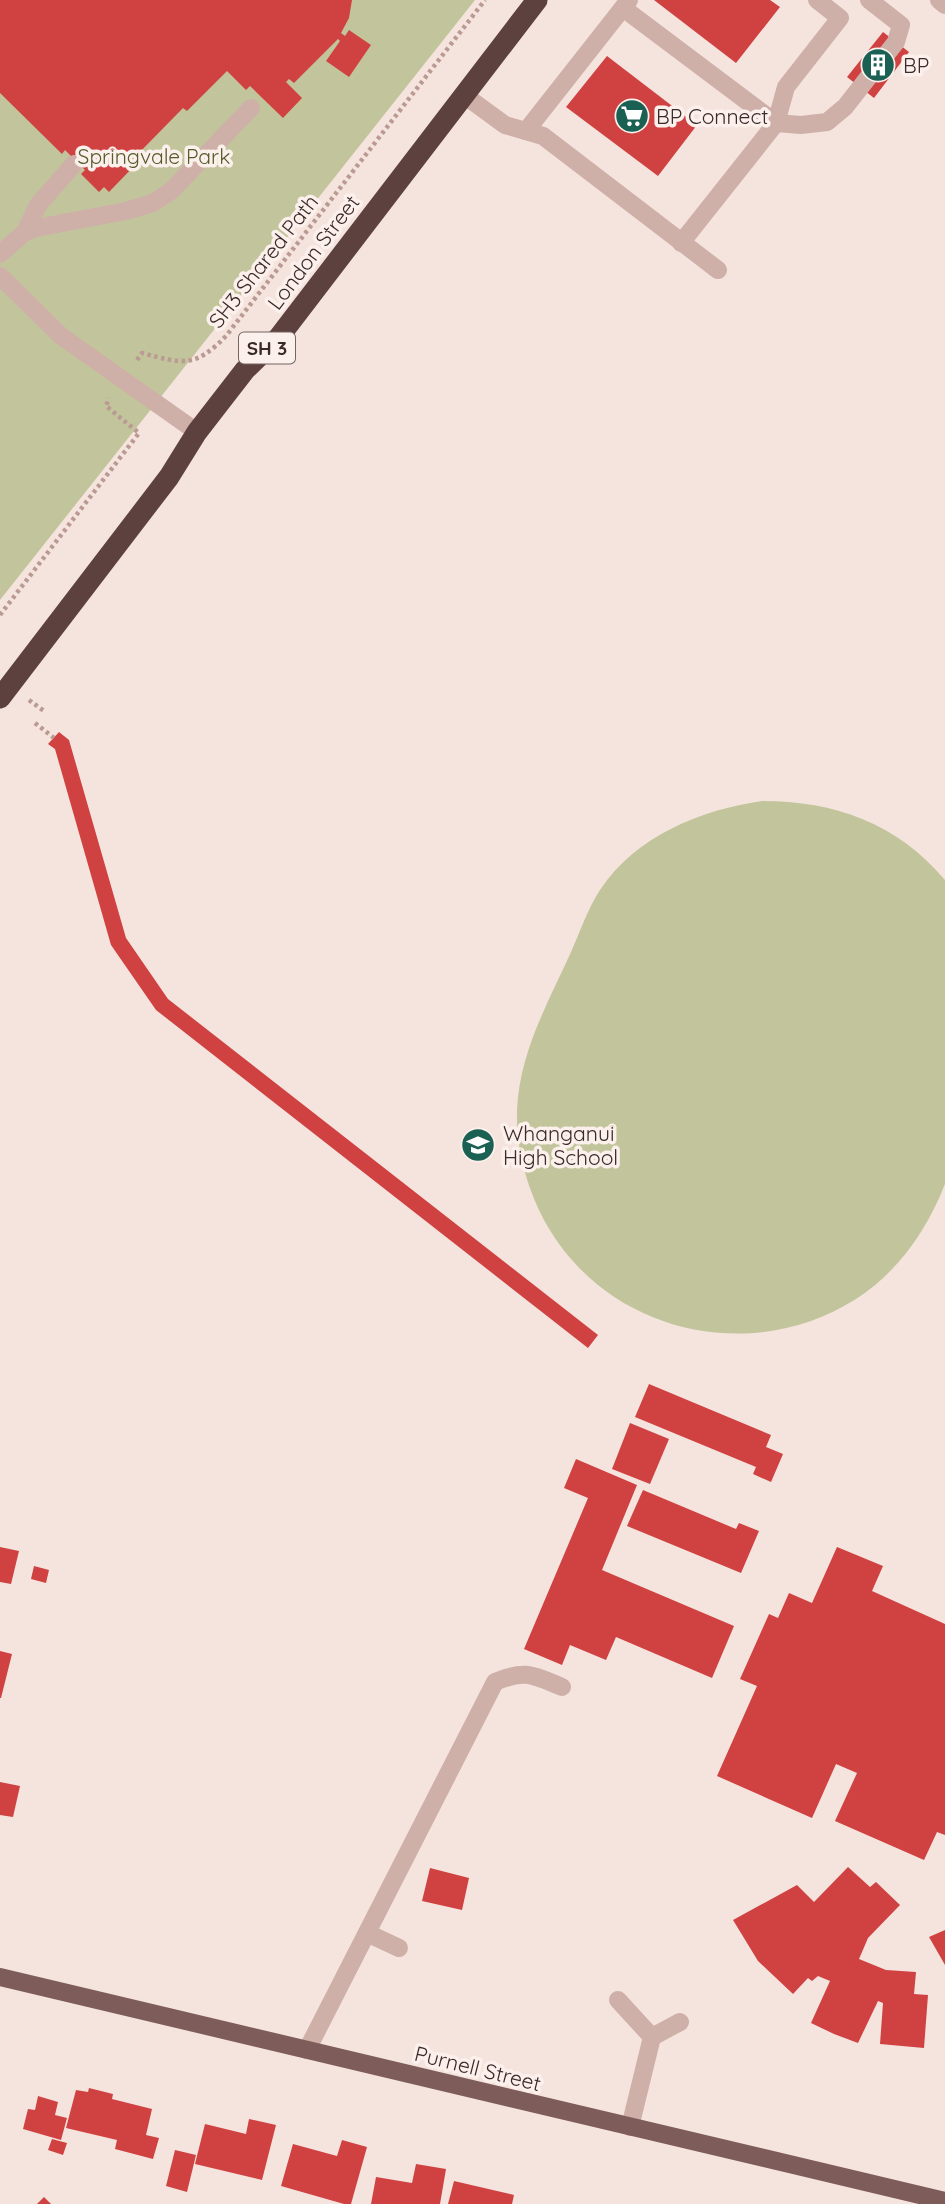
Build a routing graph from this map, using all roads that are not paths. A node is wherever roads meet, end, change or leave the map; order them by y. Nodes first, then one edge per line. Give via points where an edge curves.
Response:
1 (537, 0) edge
2 (869, 0) edge
3 (939, 0) edge
4 (822, 2) edge
5 (626, 4) edge
6 (945, 5) edge
7 (464, 95) junction
8 (251, 108) dead end
9 (776, 123) junction
10 (526, 131) junction
11 (74, 164) dead end
12 (26, 232) junction
13 (681, 243) junction
14 (0, 254) edge
15 (718, 270) dead end
16 (0, 276) edge
17 (197, 432) junction
18 (0, 698) edge
19 (562, 1687) dead end
20 (367, 1933) junction
21 (400, 1948) dead end
22 (0, 1977) edge
23 (618, 2000) dead end
24 (680, 2022) dead end
25 (652, 2037) junction
26 (307, 2050) junction
27 (630, 2127) junction
28 (945, 2201) edge

1 - 7 highway, London Street / SH 3
2 - 9 lane via 901,25 896,42 845,107 827,122
3 - 6 lane
4 - 9 lane via 839,18 786,87
5 - 9 lane
5 - 10 lane
7 - 10 lane via 505,125
7 - 17 highway, London Street / SH 3 via 279,337 245,370
8 - 12 lane via 171,191 153,203
9 - 13 lane
10 - 13 lane via 542,136
11 - 12 lane via 38,205
12 - 14 lane
13 - 15 lane
16 - 17 lane via 61,335
17 - 18 highway, London Street / SH 3 via 169,477
19 - 20 lane via 514,1673 495,1682
20 - 21 lane
20 - 26 lane
22 - 26 main road, Purnell Street
23 - 25 lane
24 - 25 lane
25 - 27 lane
26 - 27 main road, Purnell Street
27 - 28 main road, Purnell Street

